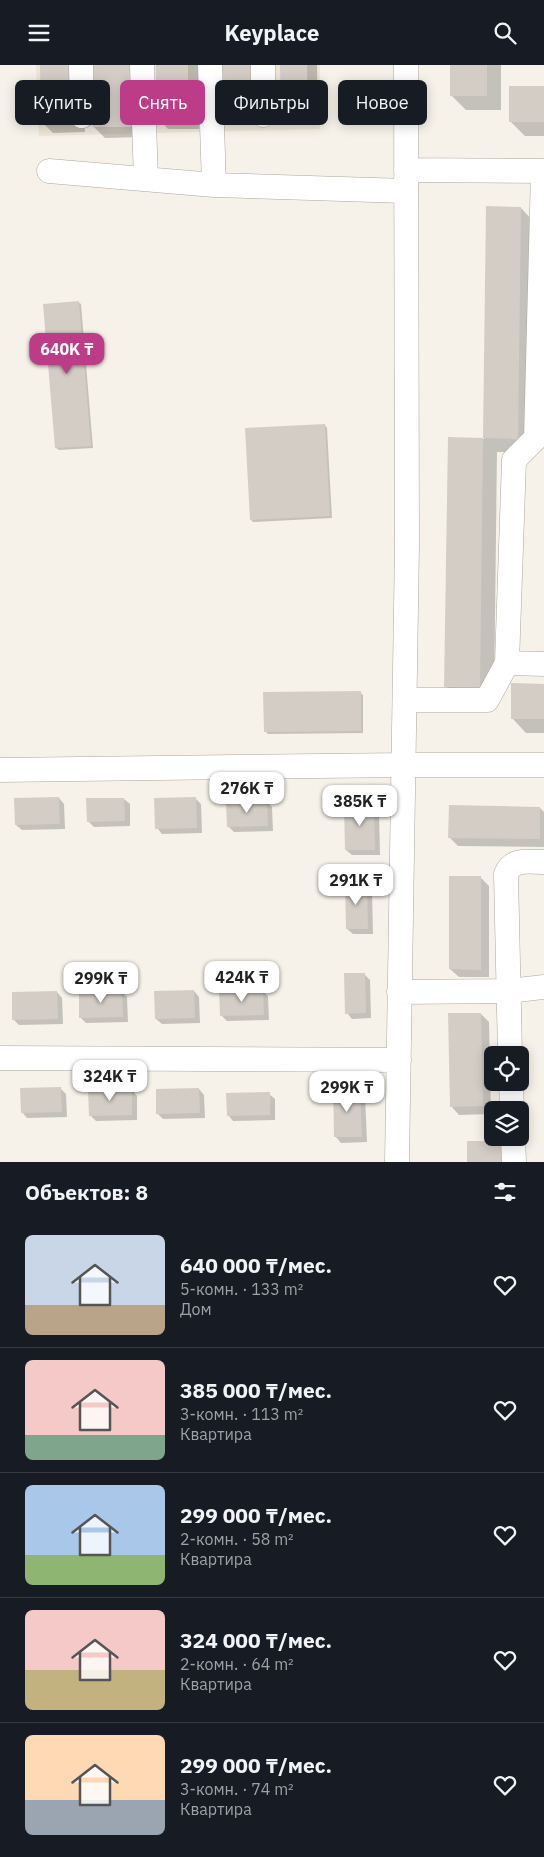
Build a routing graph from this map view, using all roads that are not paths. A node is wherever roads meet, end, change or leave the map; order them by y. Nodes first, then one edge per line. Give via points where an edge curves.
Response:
1 (81, 65) edge
2 (142, 65) edge
3 (210, 65) edge
4 (263, 65) edge
5 (406, 65) edge
6 (81, 80) edge
7 (263, 80) edge
8 (49, 171) dead end
9 (544, 171) edge
10 (146, 179) junction
11 (406, 180) junction
12 (214, 185) junction
13 (542, 259) edge
14 (540, 438) edge
15 (507, 663) junction
16 (544, 664) edge
17 (405, 700) junction
18 (404, 765) junction
19 (544, 765) edge
20 (0, 770) edge
21 (544, 862) edge
22 (544, 987) edge
23 (508, 991) junction
24 (399, 992) junction
25 (510, 1046) edge
26 (0, 1058) edge
27 (399, 1060) junction
28 (513, 1146) edge
29 (397, 1162) edge
30 (514, 1162) edge

1 - 6 street
2 - 10 street
3 - 12 street
4 - 7 street
5 - 11 street
8 - 10 street
9 - 11 street
9 - 13 street
10 - 12 street
11 - 12 street
11 - 17 street
13 - 14 street
14 - 15 street via 514,460
15 - 16 street
15 - 17 street via 487,700
17 - 18 street
18 - 19 street
18 - 20 street
18 - 24 street
21 - 23 street via 515,862 508,867 506,874
22 - 23 street
23 - 24 street
23 - 25 street
24 - 27 street
26 - 27 street
27 - 29 street
28 - 30 street

